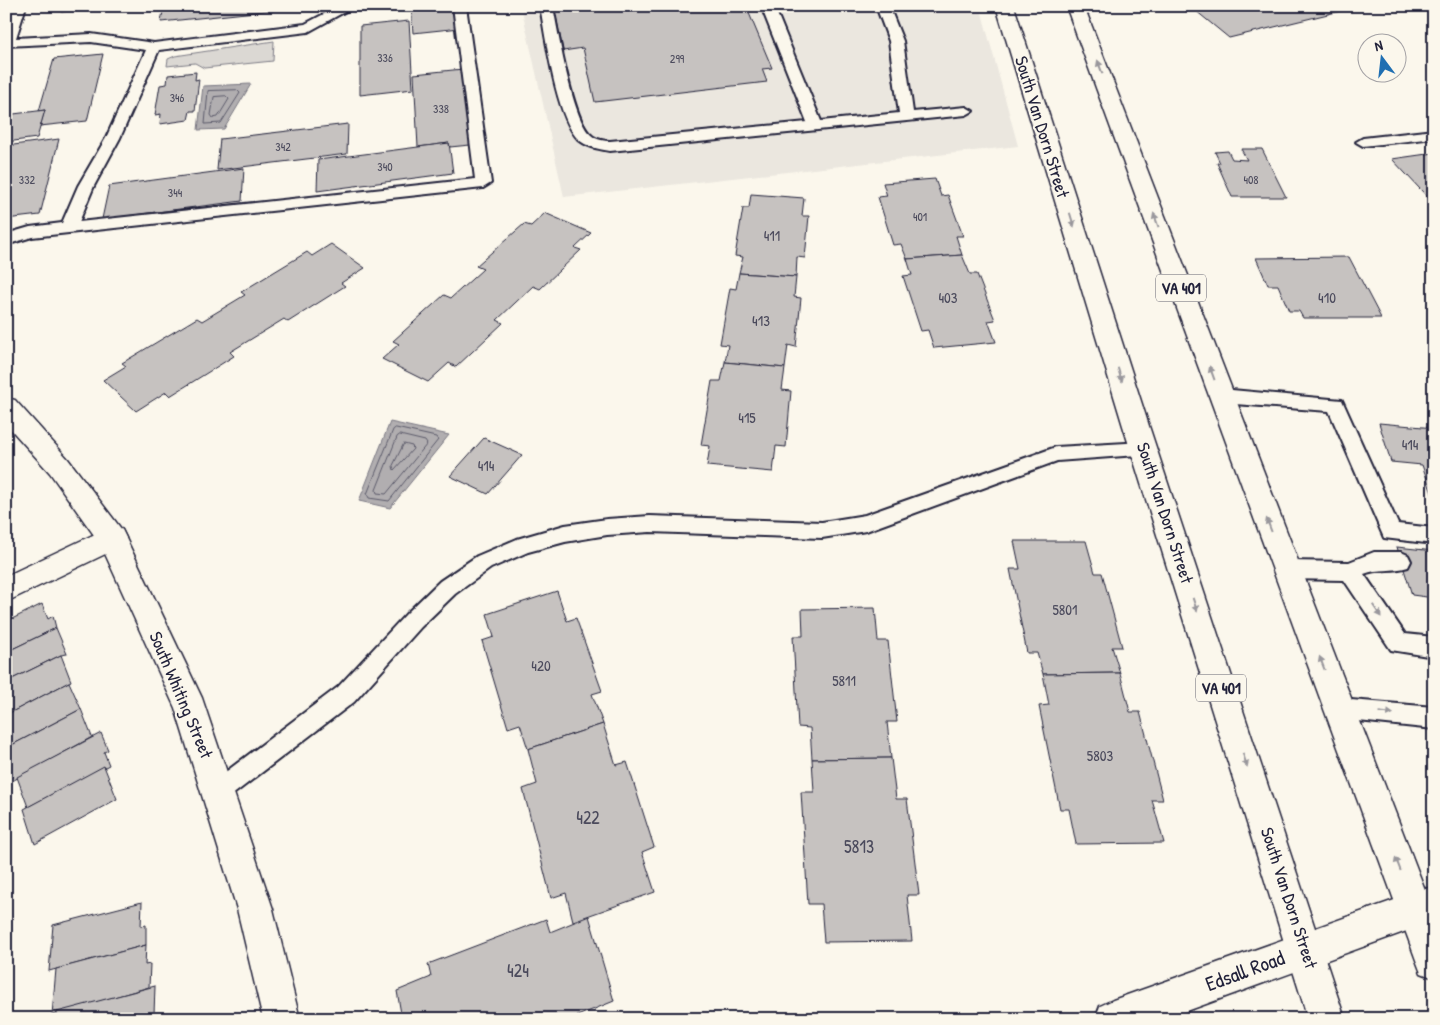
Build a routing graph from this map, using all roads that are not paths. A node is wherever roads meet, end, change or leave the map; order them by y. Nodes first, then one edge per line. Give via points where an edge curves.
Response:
1 (20, 6) edge
2 (349, 6) edge
3 (459, 6) edge
4 (546, 6) edge
5 (766, 6) edge
6 (882, 6) edge
7 (1005, 6) edge
8 (1076, 6) edge
9 (7, 45) edge
10 (154, 47) junction
11 (966, 111) dead end
12 (907, 117) junction
13 (816, 126) junction
14 (1434, 134) edge
15 (1363, 142) dead end
16 (68, 228) junction
17 (6, 240) edge
18 (1221, 396) junction
19 (6, 407) edge
20 (1144, 449) junction
21 (1434, 536) edge
22 (112, 538) junction
23 (1401, 561) dead end
24 (1286, 570) junction
25 (1350, 571) junction
26 (6, 590) edge
27 (1434, 647) edge
28 (1339, 709) junction
29 (1434, 718) edge
30 (219, 791) junction
31 (1424, 906) edge
32 (1306, 950) junction
33 (1434, 960) edge
34 (282, 1019) edge
35 (1113, 1019) edge
36 (1327, 1019) edge

1 - 9 lane
2 - 10 lane via 308,28
3 - 16 lane via 482,182
4 - 13 lane via 566,92 577,126 589,141 610,146
5 - 13 lane
6 - 12 lane via 896,41
7 -> 20 main road, South Van Dorn Street / VA 401
18 -> 8 main road, VA 401
9 - 10 lane via 91,38
10 - 16 lane
11 - 12 lane
12 - 13 lane
14 - 15 lane
16 - 17 lane via 30,232
18 - 21 lane via 1335,404 1391,532
24 -> 18 main road, VA 401
19 - 22 main road, South Whiting Street via 59,466
20 - 30 lane via 1056,454 866,523 845,527 822,530 638,523 584,530 516,549 483,562 454,584 427,608 350,692
20 -> 32 main road, South Van Dorn Street / VA 401
22 - 26 main road
22 - 30 main road, South Whiting Street via 191,708
23 - 25 lane via 1374,561
24 - 25 lane
28 -> 24 main road, VA 401
25 -> 27 lane via 1399,643
28 -> 29 lane
31 -> 28 main road, VA 401
30 - 34 main road, South Whiting Street via 255,909
31 - 32 main road, Edsall Road
31 - 33 main road, VA 401
32 - 35 main road, Edsall Road
32 - 36 main road, South Van Dorn Street / VA 401

